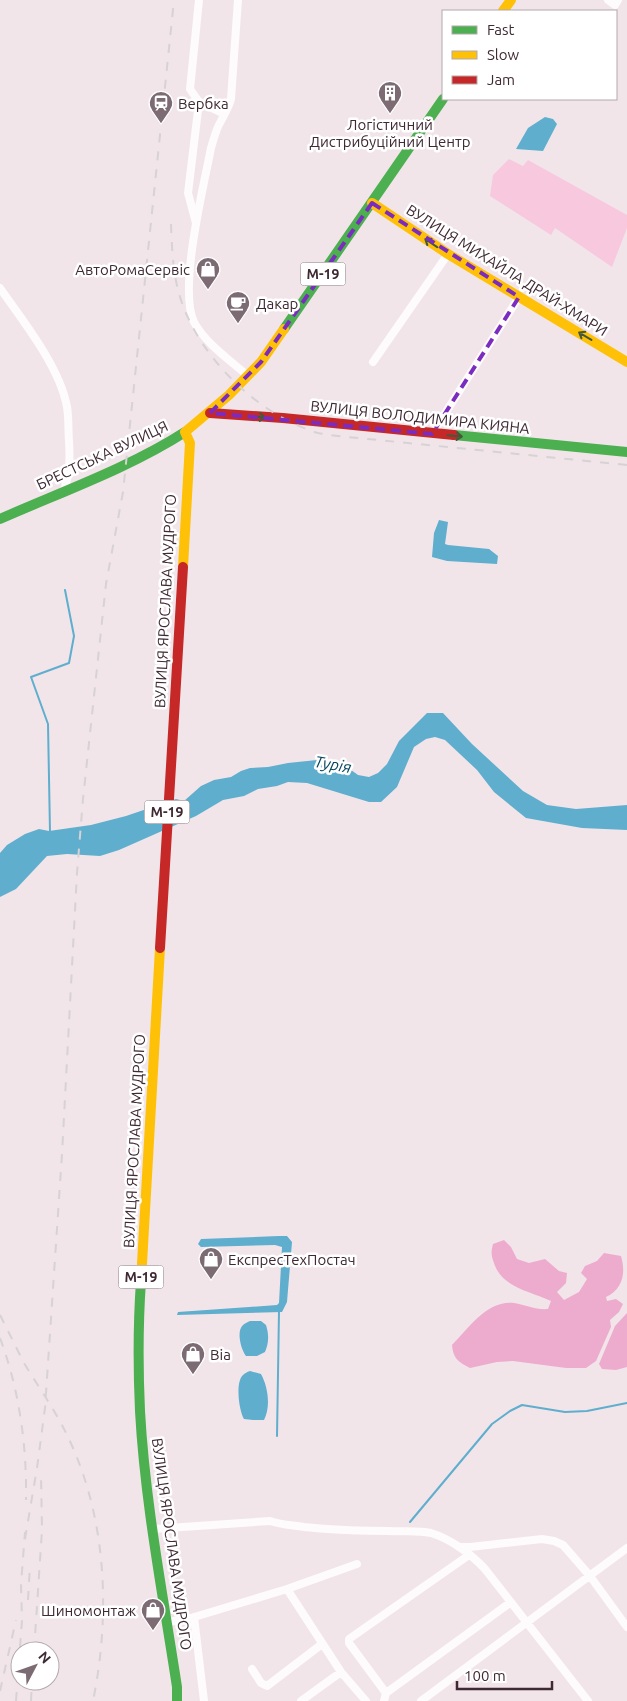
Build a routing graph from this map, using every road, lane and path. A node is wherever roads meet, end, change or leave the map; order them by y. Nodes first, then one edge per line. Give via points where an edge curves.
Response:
1 (199, 0) edge
2 (238, 0) edge
3 (442, 100) edge
4 (199, 102) junction
5 (224, 114) junction
6 (372, 203) junction
7 (196, 225) junction
8 (448, 254) junction
9 (0, 288) edge
10 (519, 297) junction
11 (373, 362) dead end
12 (627, 362) edge
13 (248, 376) junction
14 (210, 413) junction
15 (185, 432) junction
16 (432, 434) junction
17 (627, 452) edge
18 (64, 490) junction
19 (0, 519) edge
20 (154, 1529) junction
21 (457, 1546) junction
22 (627, 1548) edge
23 (469, 1555) junction
24 (356, 1564) dead end
25 (590, 1576) junction
26 (287, 1589) junction
27 (511, 1602) junction
28 (194, 1617) junction
29 (168, 1622) junction
30 (527, 1623) junction
31 (627, 1627) edge
32 (322, 1644) junction
33 (252, 1669) dead end
34 (341, 1672) junction
35 (385, 1697) edge
36 (178, 1701) edge
37 (204, 1701) edge
38 (301, 1701) edge
39 (366, 1701) edge
40 (421, 1701) edge
41 (588, 1701) edge

1 - 4 street via 190,88
2 - 5 street via 231,98
3 - 6 main road, БРЕСТСЬКА ВУЛИЦЯ / М-19
4 - 5 street
4 - 7 street via 188,193
5 - 7 street via 211,148
8 -> 6 main road, ВУЛИЦЯ МИХАЙЛА ДРАЙ-ХМАРИ
6 - 13 main road, БРЕСТСЬКА ВУЛИЦЯ / М-19
7 - 13 street via 191,270 192,314 208,339
8 - 10 main road, ВУЛИЦЯ МИХАЙЛА ДРАЙ-ХМАРИ
8 - 11 street
9 - 18 street via 35,338 64,398 70,470
12 -> 10 main road, ВУЛИЦЯ МИХАЙЛА ДРАЙ-ХМАРИ
10 - 16 street
13 - 14 main road, БРЕСТСЬКА ВУЛИЦЯ / М-19
14 - 15 main road, БРЕСТСЬКА ВУЛИЦЯ / М-19
14 -> 16 main road, ВУЛИЦЯ ВОЛОДИМИРА КИЯНА
15 - 18 main road, БРЕСТСЬКА ВУЛИЦЯ via 162,447
15 - 20 main road, ВУЛИЦЯ ЯРОСЛАВА МУДРОГО / М-19 via 190,442 139,1311 140,1423
16 -> 17 main road, ВУЛИЦЯ ВОЛОДИМИРА КИЯНА
18 - 19 main road, БРЕСТСЬКА ВУЛИЦЯ
20 - 21 street via 270,1521 314,1528 418,1531
20 - 29 main road, ВУЛИЦЯ ЯРОСЛАВА МУДРОГО / М-19
21 - 23 street
21 - 25 street via 470,1548 542,1539 554,1541 563,1545
22 - 25 street
23 - 27 street via 477,1560
23 - 35 street via 348,1639
24 - 26 street
25 - 30 street
25 - 31 street
26 - 28 street
26 - 32 street
27 - 30 street
27 - 35 street
28 - 29 street
28 - 37 street
29 - 36 main road, ВУЛИЦЯ ЯРОСЛАВА МУДРОГО / М-19
30 - 40 street
30 - 41 street
32 - 33 street via 267,1686 261,1683
32 - 34 street
34 - 38 street
34 - 39 street

